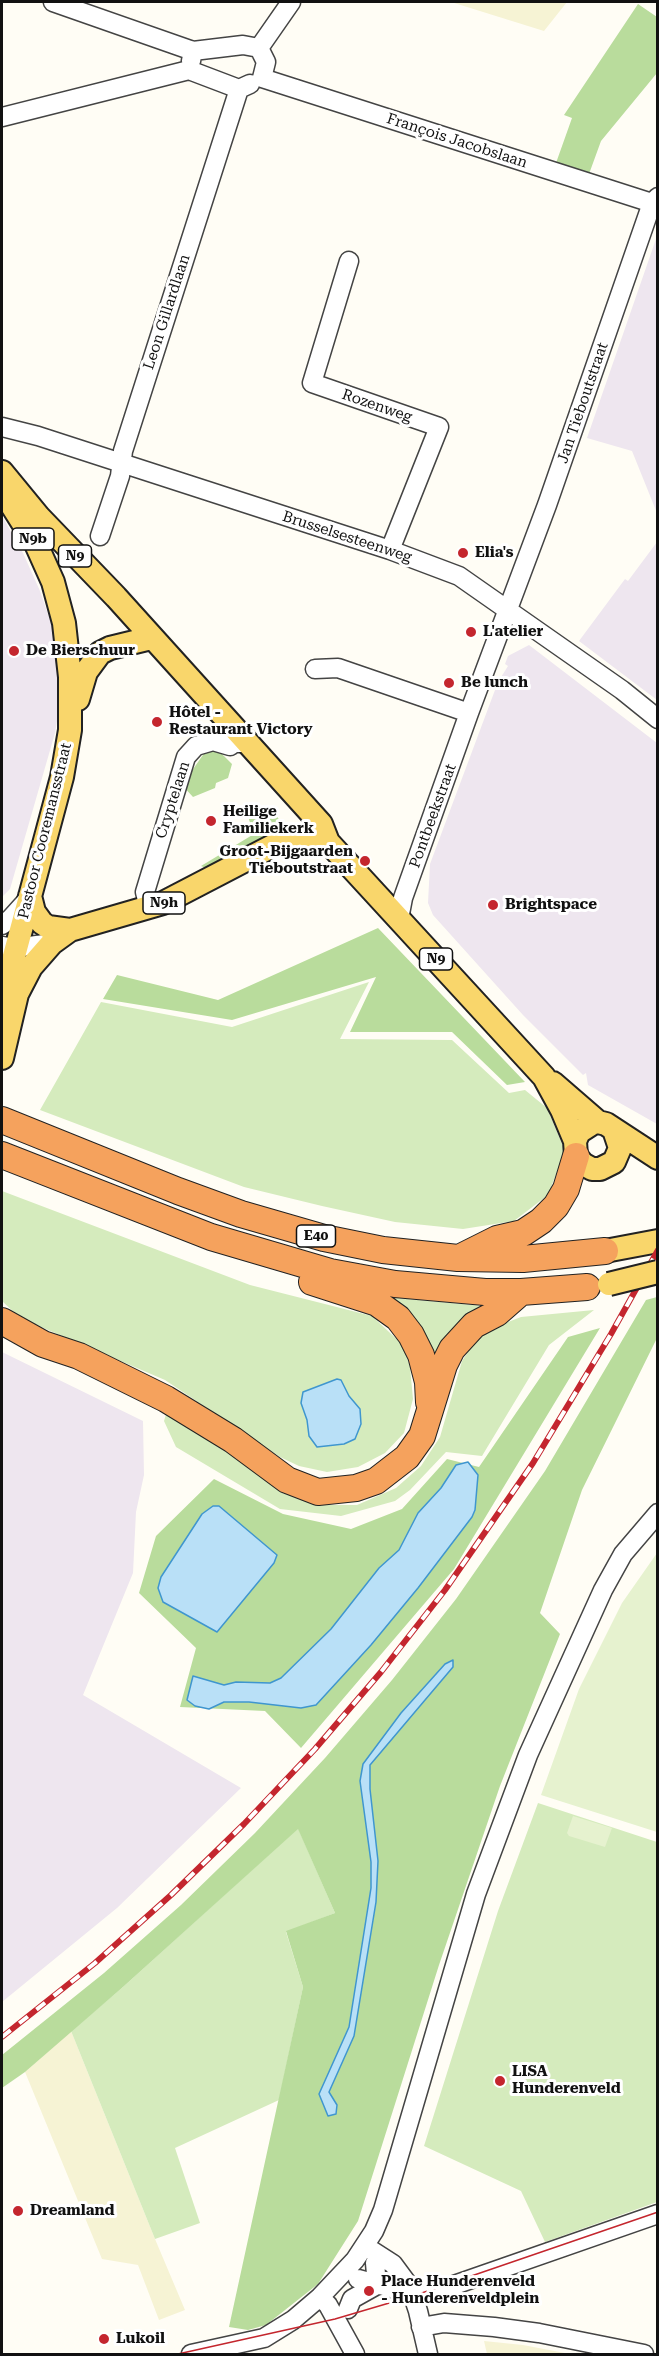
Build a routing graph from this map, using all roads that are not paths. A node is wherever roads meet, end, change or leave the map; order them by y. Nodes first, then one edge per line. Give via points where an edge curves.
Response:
1 (53, 2) edge
2 (291, 2) edge
3 (259, 48) junction
4 (193, 51) junction
5 (189, 70) junction
6 (262, 78) junction
7 (239, 89) junction
8 (2, 117) edge
9 (655, 200) edge
10 (349, 261) dead end
11 (2, 427) edge
12 (122, 463) junction
13 (2, 472) edge
14 (2, 490) edge
15 (100, 536) dead end
16 (390, 550) junction
17 (509, 610) junction
18 (152, 638) junction
19 (315, 669) dead end
20 (469, 713) junction
21 (657, 719) edge
22 (70, 730) junction
23 (246, 743) junction
24 (300, 802) junction
25 (286, 839) junction
26 (328, 842) junction
27 (30, 896) junction
28 (149, 908) junction
29 (399, 919) junction
30 (2, 925) edge
31 (61, 937) junction
32 (8, 947) edge
33 (2, 1001) edge
34 (2, 1058) edge
35 (544, 1077) junction
36 (2, 1120) edge
37 (606, 1126) junction
38 (575, 1148) junction
39 (2, 1155) edge
40 (657, 1158) edge
41 (657, 1241) edge
42 (617, 1249) joint
43 (269, 1255) junction
44 (458, 1258) junction
45 (657, 1272) edge
46 (598, 1286) joint
47 (521, 1292) junction
48 (2, 1321) edge
49 (430, 1410) junction
50 (657, 1513) edge
51 (657, 2214) edge
52 (365, 2246) junction
53 (375, 2263) dead end
54 (358, 2279) dead end
55 (376, 2285) junction
56 (407, 2296) junction
57 (320, 2297) junction
58 (348, 2309) dead end
59 (422, 2327) junction
60 (352, 2349) edge
61 (191, 2355) edge
62 (428, 2355) edge
63 (644, 2355) edge

1 - 4 street
2 - 3 street
3 - 4 street via 243,45
3 - 6 street via 266,62
4 - 5 street
5 - 7 street
5 - 8 street
6 - 7 street
6 - 9 street, François Jacobslaan
7 - 12 street, Leon Gillardlaan
9 - 17 street, Jan Tieboutstraat
10 - 16 street, Rozenweg via 312,383 439,427
11 - 12 street, Brusselsesteenweg
12 - 15 street, Leon Gillardlaan
12 - 16 street, Brusselsesteenweg
13 - 18 main road, N9
14 - 22 main road, Pastoor Cooremansstraat / N9b via 36,544 53,582 64,623 70,676
16 - 17 street, Brusselsesteenweg via 459,576
17 - 20 street, Pontbeekstraat
17 - 21 street, Brusselsesteenweg
18 - 22 main road, N9b via 100,653 80,687
18 - 23 main road, N9
19 - 20 street via 338,668
20 - 29 street, Pontbeekstraat
22 - 27 main road, Pastoor Cooremansstraat / N9b via 62,777
23 - 24 main road, N9
23 - 28 street, Cryptelaan via 230,746 213,741 196,746 186,757 145,892
24 - 25 main road
24 - 26 main road, N9 via 321,824
25 - 26 main road, N9h via 307,837
25 - 28 main road, N9h via 188,892
26 - 29 main road, N9
27 - 30 street
27 - 31 main road via 33,912
27 - 32 main road, Pastoor Cooremansstraat / N9b
28 - 31 main road, N9h
29 - 35 main road, N9
31 - 32 street
31 - 34 main road via 31,967 17,994
32 - 33 main road, N9b
35 - 37 main road, N9
35 - 38 main road, N9 via 566,1118
36 - 44 highway, E40 via 178,1191 283,1227 382,1250
37 - 38 main road via 579,1132
37 - 38 main road via 620,1148 608,1167 592,1169 583,1164
37 - 40 main road, N9
38 - 44 highway via 566,1189 541,1221 523,1233 497,1239
39 - 43 highway, E40 via 211,1237
41 - 42 main road, E40
42 - 44 highway, E40 via 523,1259
43 - 47 highway, E40 via 395,1284
43 - 49 highway via 314,1283 377,1304 398,1318 421,1355
45 - 46 main road, E40, bridge
46 - 47 highway, E40
47 - 49 highway via 497,1313 474,1325 452,1349
48 - 49 highway via 43,1344 78,1356 166,1399 233,1440 287,1480 318,1492 356,1488 392,1471 422,1436
50 - 52 street via 623,1554 603,1590 528,1755 476,1894 383,2210
51 - 56 street
52 - 56 street via 393,2264 410,2287
52 - 57 street
53 - 55 street
54 - 55 street
55 - 56 street via 403,2291
55 - 58 street via 352,2300
56 - 59 street
57 - 60 street
57 - 61 street via 264,2338
59 - 62 street
59 - 63 street via 444,2323 494,2327

